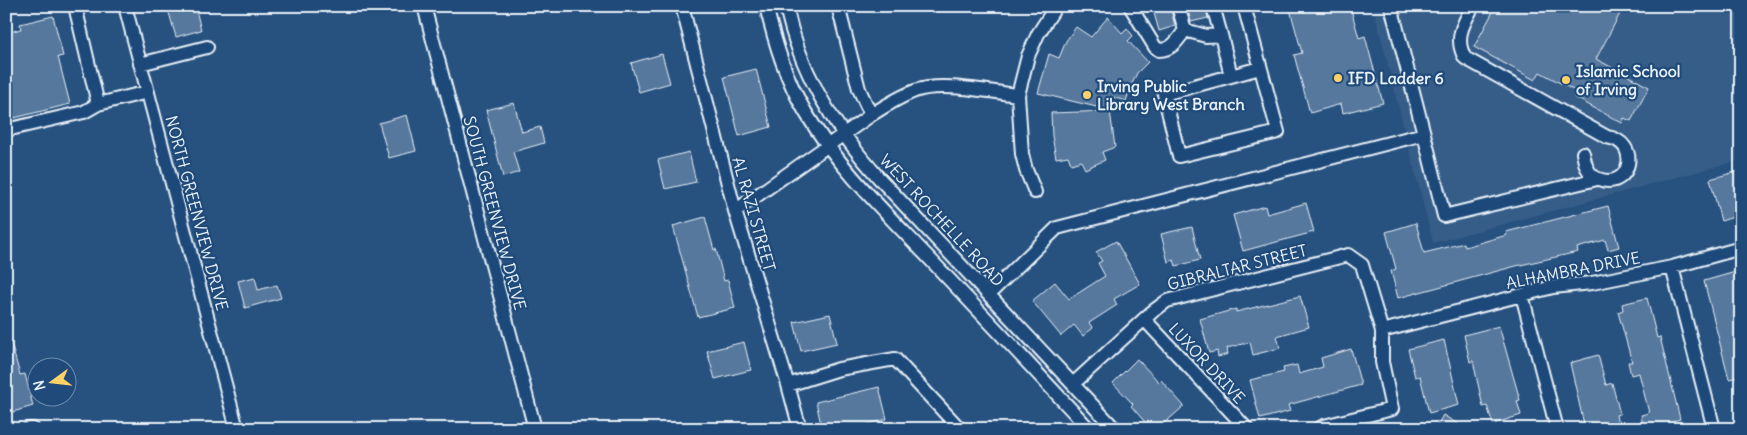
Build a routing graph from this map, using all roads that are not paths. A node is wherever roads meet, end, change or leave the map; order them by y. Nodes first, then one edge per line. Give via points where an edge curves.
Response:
1 (75, 6) edge
2 (125, 6) edge
3 (424, 6) edge
4 (682, 6) edge
5 (766, 6) edge
6 (786, 6) edge
7 (838, 6) edge
8 (1056, 6) edge
9 (1130, 6) edge
10 (1178, 6) edge
11 (1213, 6) edge
12 (1244, 6) edge
13 (1391, 6) edge
14 (1473, 6) edge
15 (1185, 30) junction
16 (1221, 35) junction
17 (207, 47) dead end
18 (140, 64) junction
19 (1260, 68) junction
20 (1231, 76) junction
21 (148, 92) junction
22 (1018, 95) junction
23 (98, 104) junction
24 (871, 115) junction
25 (6, 130) edge
26 (843, 134) junction
27 (1424, 134) junction
28 (827, 145) junction
29 (1583, 153) dead end
30 (1597, 179) junction
31 (1035, 192) dead end
32 (735, 211) junction
33 (1741, 248) edge
34 (1672, 267) junction
35 (989, 294) junction
36 (1522, 295) junction
37 (1144, 319) junction
38 (1382, 331) junction
39 (1074, 383) junction
40 (788, 385) junction
41 (29, 429) edge
42 (33, 429) edge
43 (237, 429) edge
44 (535, 429) edge
45 (800, 429) edge
46 (960, 429) edge
47 (1089, 429) edge
48 (1115, 429) edge
49 (1247, 429) edge
50 (1318, 429) edge
51 (1557, 429) edge
52 (1714, 429) edge

1 - 23 street
2 - 18 street, NORTH GREENVIEW DRIVE
3 - 44 street, SOUTH GREENVIEW DRIVE
4 - 32 street, AL RAZI STREET
5 - 28 street via 787,74
6 - 26 street, WEST ROCHELLE ROAD via 791,28 817,91
7 - 24 street via 859,89
8 - 22 street via 1034,41
9 - 15 street via 1159,50 1173,45
10 - 15 street
11 - 16 street
12 - 19 street
13 - 27 street
14 - 30 street via 1459,40 1466,58 1607,137 1620,141 1625,147 1629,160 1623,174 1611,181
15 - 16 street via 1206,36
16 - 20 street
17 - 18 street
18 - 21 street, NORTH GREENVIEW DRIVE
19 - 20 street
19 - 20 street via 1278,132 1179,156 1164,94
21 - 23 street
21 - 43 street, NORTH GREENVIEW DRIVE
22 - 24 street via 941,87 916,90
22 - 31 street via 1022,154
23 - 25 street via 84,112
24 - 26 street
26 - 28 street
26 - 35 street, WEST ROCHELLE ROAD via 875,174
27 - 30 street via 1444,216
27 - 35 street via 1057,228
28 - 32 street
28 - 47 street via 874,200
29 - 30 street via 1587,168
32 - 40 street, AL RAZI STREET
33 - 34 street, ALHAMBRA DRIVE
34 - 36 street, ALHAMBRA DRIVE
34 - 52 street
35 - 39 street, WEST ROCHELLE ROAD
36 - 38 street, ALHAMBRA DRIVE
36 - 51 street
37 - 38 street, GIBRALTAR STREET via 1167,301 1348,255 1362,265
37 - 39 street, GIBRALTAR STREET
37 - 49 street, LUXOR DRIVE
38 - 50 street via 1382,362 1392,409
39 - 48 street, WEST ROCHELLE ROAD
40 - 45 street, AL RAZI STREET
40 - 46 street via 839,370 895,359
41 - 42 street

